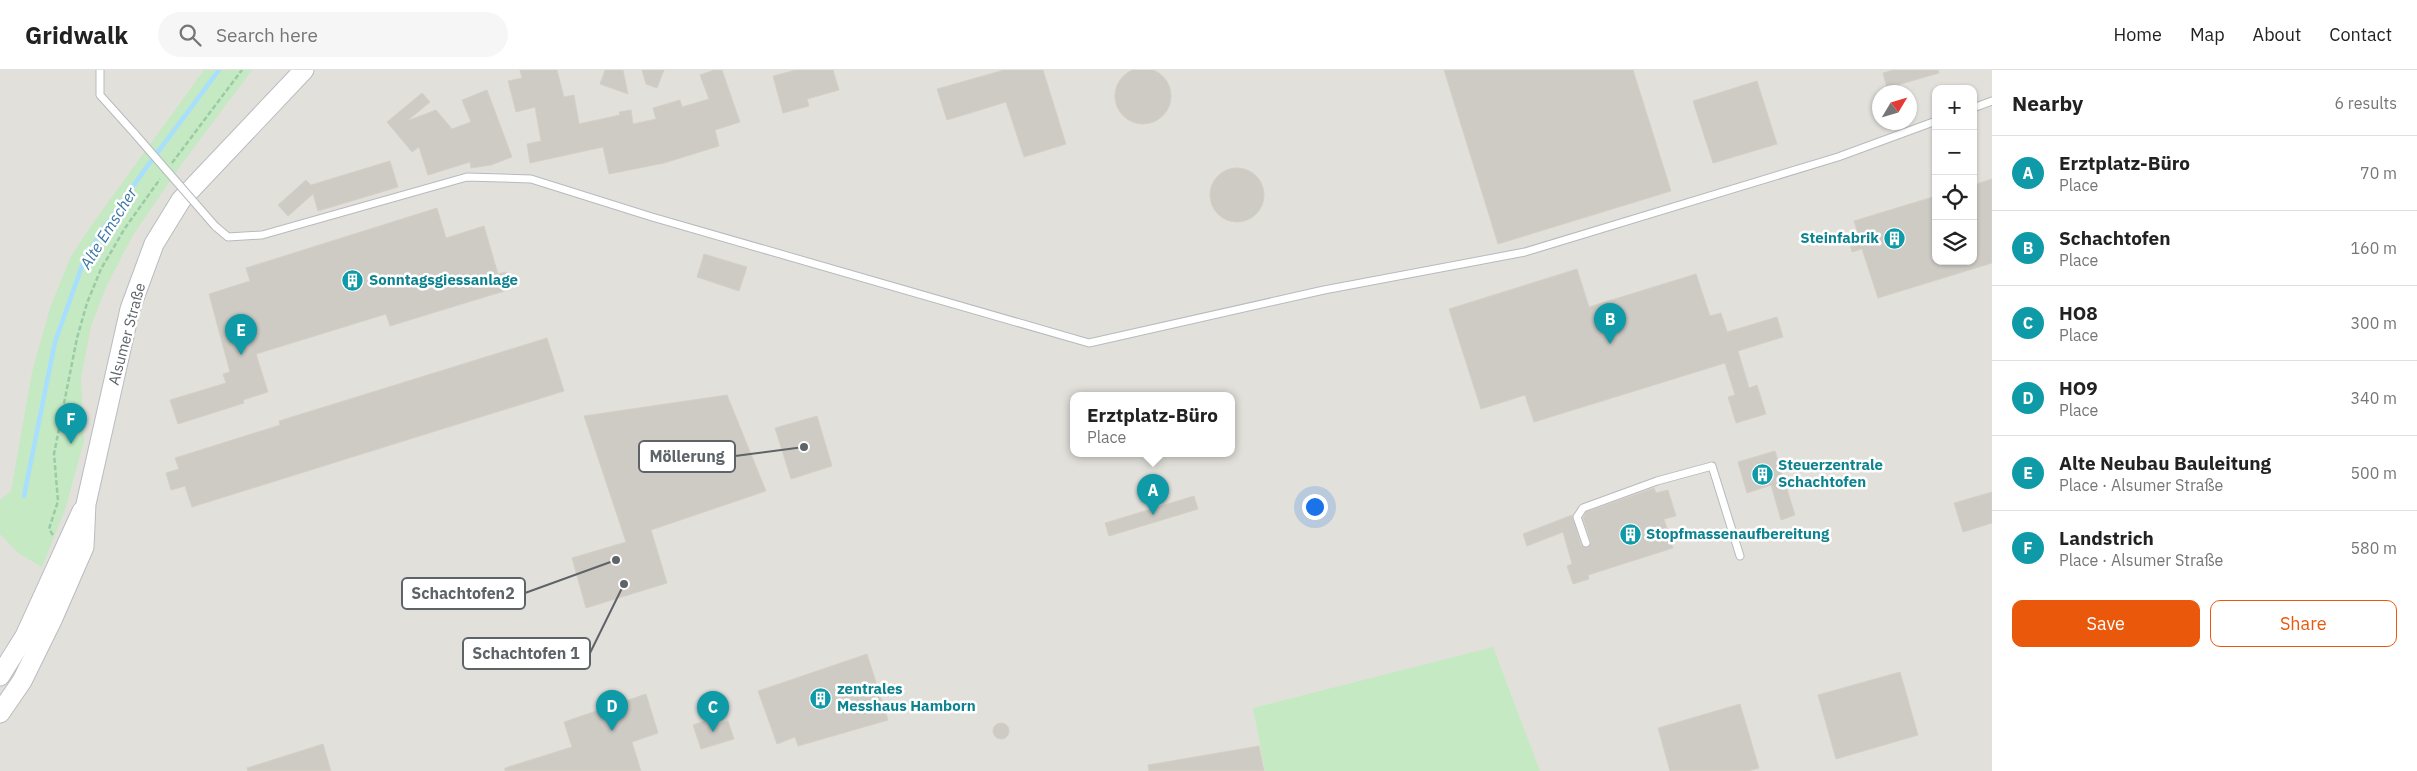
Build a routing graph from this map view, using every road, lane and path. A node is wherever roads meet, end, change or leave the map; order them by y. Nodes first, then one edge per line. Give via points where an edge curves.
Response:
1 (100, 70) edge
2 (304, 70) edge
3 (1992, 101) edge
4 (1977, 107) edge
5 (1932, 122) edge
6 (86, 504) junction
7 (1586, 543) dead end
8 (1740, 556) dead end
9 (0, 676) edge
10 (0, 712) edge

1 - 5 lane, bridge via 100,95 228,237 262,236 467,177 531,179 1089,343 1324,290 1525,252 1838,157
2 - 6 street, Alsumer Straße via 181,200 154,244 130,309
3 - 4 lane
6 - 9 street, Alsumer Straße via 25,636
6 - 10 street, Alsumer Straße via 84,547 22,681
7 - 8 lane via 1577,517 1583,508 1657,481 1712,466

